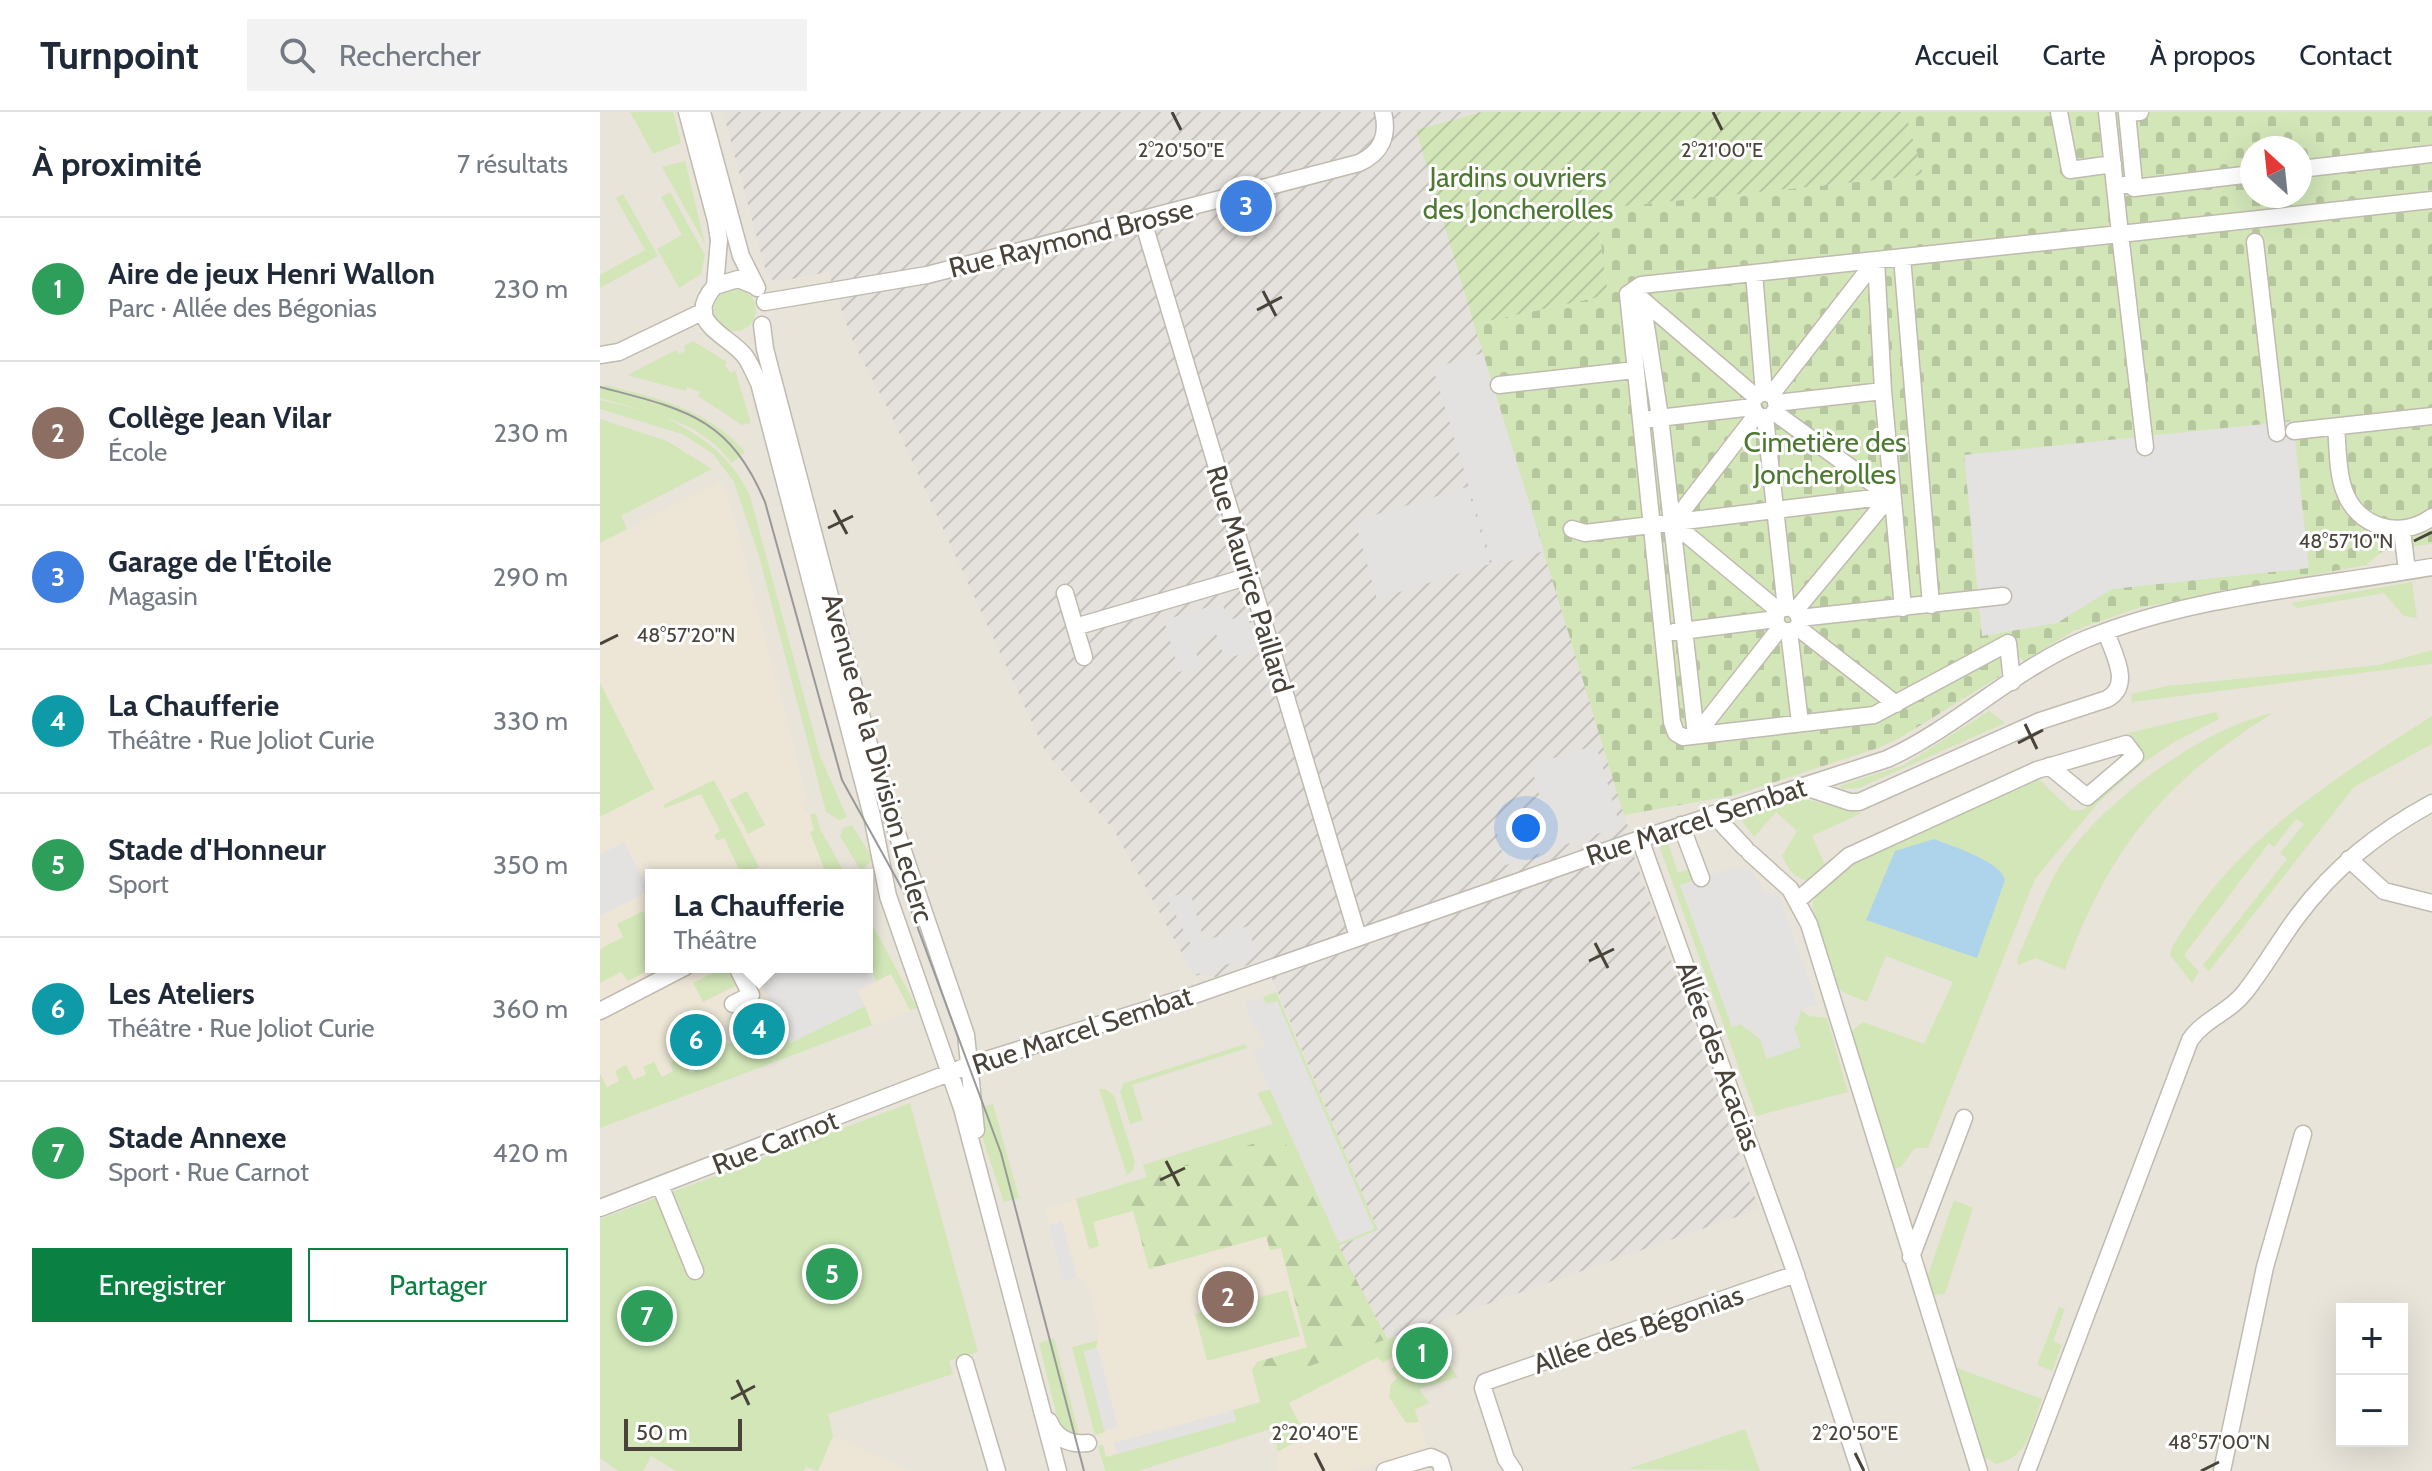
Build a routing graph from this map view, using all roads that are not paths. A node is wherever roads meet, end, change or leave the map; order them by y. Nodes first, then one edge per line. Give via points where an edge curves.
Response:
1 (687, 112) edge
2 (702, 112) edge
3 (1383, 112) edge
4 (2059, 112) edge
5 (2107, 112) edge
6 (2140, 112) edge
7 (2432, 154) edge
8 (2113, 164) junction
9 (2312, 168) edge
10 (2240, 175) edge
11 (2134, 184) junction
12 (2115, 186) junction
13 (2432, 200) edge
14 (1143, 221) junction
15 (2120, 234) junction
16 (2255, 242) dead end
17 (1902, 257) junction
18 (1876, 260) junction
19 (1754, 273) junction
20 (753, 285) junction
21 (715, 286) junction
22 (1637, 295) junction
23 (765, 302) junction
24 (704, 311) junction
25 (762, 325) junction
26 (729, 340) junction
27 (600, 355) edge
28 (1635, 370) junction
29 (1499, 385) dead end
30 (1883, 391) junction
31 (1765, 405) junction
32 (2432, 416) edge
33 (1660, 417) junction
34 (1641, 420) junction
35 (2336, 427) junction
36 (2145, 447) dead end
37 (1890, 496) junction
38 (1776, 511) junction
39 (2432, 517) edge
40 (1673, 523) junction
41 (1653, 525) junction
42 (1572, 529) dead end
43 (2402, 530) junction
44 (2432, 567) edge
45 (2407, 571) junction
46 (1250, 576) junction
47 (1065, 593) dead end
48 (2003, 596) dead end
49 (1931, 605) junction
50 (1903, 608) junction
51 (1787, 619) junction
52 (1075, 627) junction
53 (1685, 631) junction
54 (2106, 632) junction
55 (1663, 633) junction
56 (1084, 657) dead end
57 (2012, 682) junction
58 (1896, 704) junction
59 (1800, 723) junction
60 (1696, 735) junction
61 (2049, 766) junction
62 (1802, 786) junction
63 (2432, 803) edge
64 (1713, 814) junction
65 (1681, 825) junction
66 (1640, 839) junction
67 (2349, 859) junction
68 (905, 860) junction
69 (883, 867) junction
70 (873, 872) edge
71 (1701, 878) dead end
72 (1798, 900) junction
73 (2432, 903) edge
74 (1358, 937) junction
75 (673, 973) edge
76 (740, 973) edge
77 (733, 1004) dead end
78 (600, 1011) edge
79 (970, 1065) junction
80 (949, 1073) junction
81 (1964, 1118) dead end
82 (2303, 1134) dead end
83 (660, 1185) junction
84 (986, 1191) junction
85 (600, 1208) edge
86 (1911, 1257) junction
87 (695, 1271) dead end
88 (1796, 1274) junction
89 (965, 1363) dead end
90 (1037, 1395) junction
91 (1439, 1464) edge
92 (997, 1471) edge
93 (1061, 1471) edge
94 (1385, 1471) edge
95 (1514, 1471) edge
96 (1860, 1471) edge
97 (1979, 1471) edge
98 (2027, 1471) edge
99 (2222, 1471) edge

1 - 21 street via 716,221
2 - 20 street
3 - 14 street, Rue Raymond Brosse via 1383,142 1363,161
4 - 8 street via 2070,170
5 - 8 street
6 - 11 street via 2127,113
7 - 9 street
8 - 12 street
10 - 11 street
11 - 12 street
12 - 15 street
13 - 15 street
14 - 23 street, Rue Raymond Brosse via 927,275
14 - 46 street, Rue Maurice Paillard
15 - 17 street
15 - 36 street
16 - 35 street via 2285,432
17 - 18 street
17 - 49 street
18 - 19 street
18 - 30 street
18 - 31 street
19 - 22 street via 1641,285
19 - 31 street
20 - 21 street via 738,279
20 - 23 street
21 - 24 street
22 - 28 street via 1627,301
22 - 31 street
22 - 33 street
23 - 25 street, Avenue de la Division Leclerc
24 - 26 street, Avenue de la Division Leclerc via 711,330
24 - 27 street via 619,352
25 - 26 street via 748,338
25 - 68 street, Avenue de la Division Leclerc via 877,775
26 - 69 street, Avenue de la Division Leclerc via 746,357 759,383
28 - 29 street
28 - 34 street
30 - 31 street
30 - 37 street
31 - 33 street
31 - 37 street
31 - 38 street
31 - 40 street
32 - 35 street
33 - 34 street
33 - 40 street
34 - 41 street
35 - 43 street via 2349,500 2370,522
37 - 38 street
37 - 50 street
37 - 51 street
38 - 40 street
38 - 51 street
39 - 43 street
40 - 41 street
40 - 51 street
40 - 53 street
41 - 42 street via 1585,533
41 - 55 street
43 - 45 street
44 - 45 street, Rue Marcel Sembat
45 - 54 street, Rue Marcel Sembat via 2171,612
46 - 52 street
46 - 74 street, Rue Maurice Paillard
47 - 52 street
48 - 49 street
49 - 50 street
50 - 51 street
51 - 53 street
51 - 58 street
51 - 59 street
51 - 60 street
52 - 56 street
53 - 55 street
53 - 60 street
54 - 57 street, Rue Marcel Sembat
54 - 62 street via 2121,679 2107,699 2040,721 1859,802
55 - 60 street via 1674,730 1683,737
57 - 58 street via 2008,643
57 - 62 street, Rue Marcel Sembat via 1902,752
58 - 59 street via 1874,715
59 - 60 street
61 - 61 street via 2126,744 2135,756 2087,797
61 - 72 street via 1849,856
62 - 64 street, Rue Marcel Sembat
63 - 67 street via 2387,828
64 - 65 street, Rue Marcel Sembat
64 - 72 street
65 - 66 street, Rue Marcel Sembat
65 - 71 street
66 - 74 street, Rue Marcel Sembat
66 - 88 street, Allée des Acacias
67 - 73 street via 2384,891
67 - 98 street via 2300,914 2243,996 2190,1040
68 - 69 street
68 - 79 street, Avenue de la Division Leclerc via 966,1035
69 - 70 street
69 - 80 street, Avenue de la Division Leclerc via 888,896
72 - 86 street
74 - 79 street, Rue Marcel Sembat
75 - 78 street
76 - 77 street via 751,995
79 - 80 street, Rue Marcel Sembat
79 - 84 street, Avenue de la Division Leclerc
80 - 83 street, Rue Carnot
80 - 84 street, Avenue de la Division Leclerc
81 - 86 street
82 - 99 street via 2265,1267
83 - 85 street, Rue Carnot
83 - 87 street
84 - 90 street, Avenue de la Division Leclerc
86 - 97 street
88 - 95 street, Allée des Bégonias via 1499,1376 1483,1386
88 - 96 street, Allée des Acacias
89 - 92 street
90 - 93 street, Avenue de la Division Leclerc
90 - 93 street via 1060,1438 1092,1442 1072,1452
91 - 94 street

